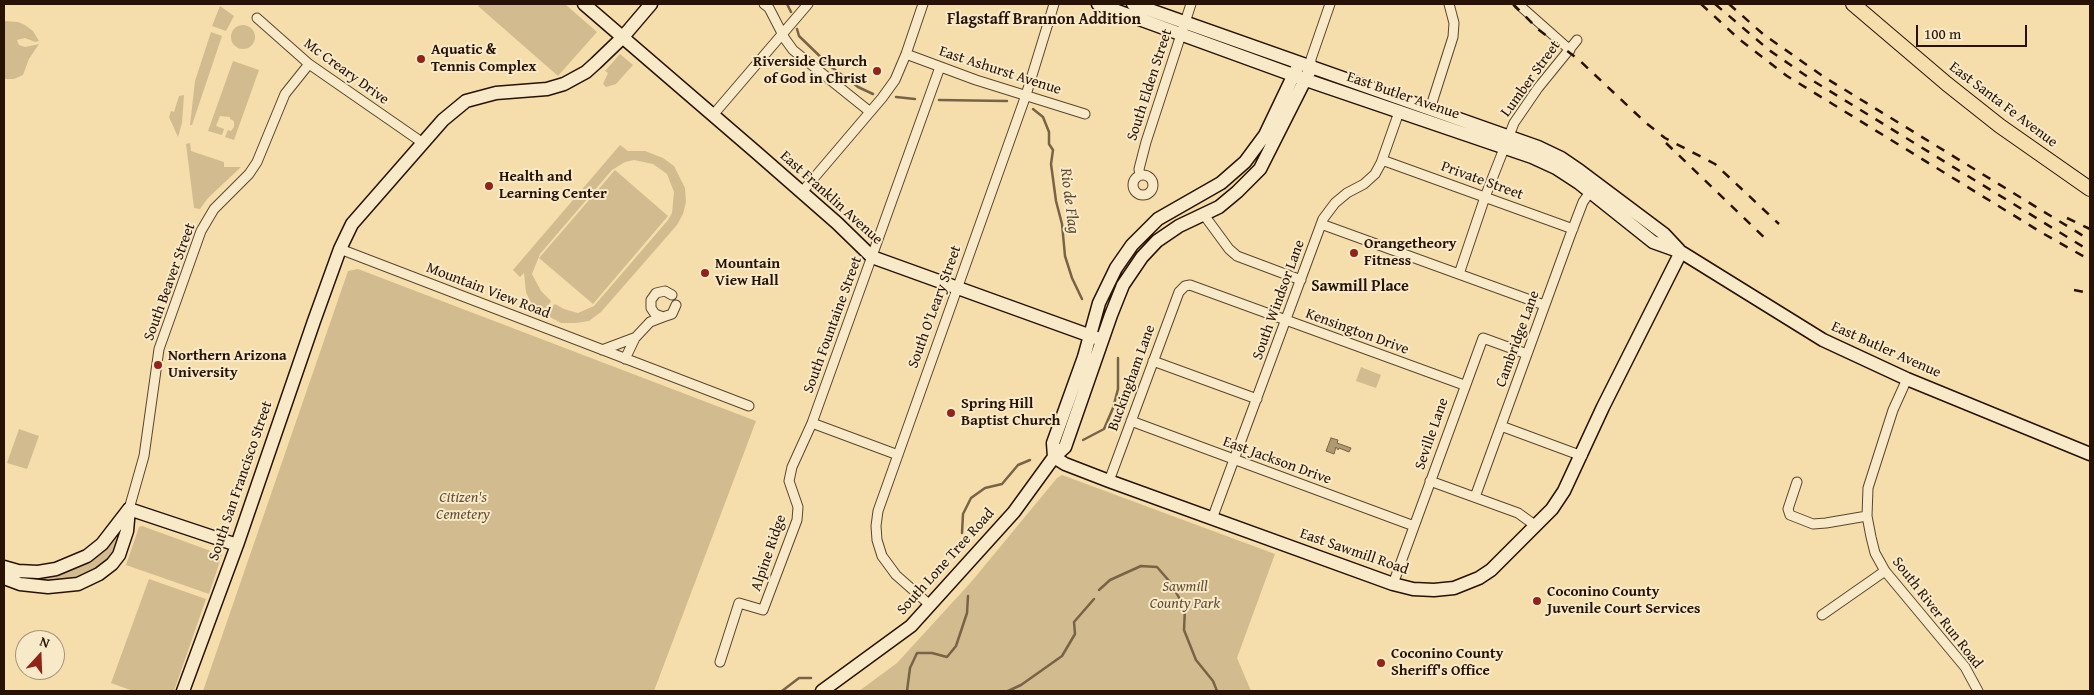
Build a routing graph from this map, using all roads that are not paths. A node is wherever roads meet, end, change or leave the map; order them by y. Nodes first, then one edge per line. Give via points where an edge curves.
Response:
1 (584, 4) edge
2 (651, 4) edge
3 (764, 4) edge
4 (808, 4) edge
5 (923, 4) edge
6 (1054, 4) edge
7 (1098, 4) edge
8 (1132, 4) edge
9 (1191, 4) edge
10 (1330, 4) edge
11 (1449, 4) edge
12 (1518, 4) edge
13 (1853, 4) edge
14 (257, 18) dead end
15 (1183, 28) junction
16 (782, 34) junction
17 (622, 38) junction
18 (1576, 40) dead end
19 (1570, 50) junction
20 (906, 54) junction
21 (309, 64) junction
22 (1303, 66) junction
23 (940, 67) junction
24 (1305, 80) junction
25 (1026, 95) junction
26 (1430, 109) junction
27 (869, 111) junction
28 (1399, 112) junction
29 (1085, 114) dead end
30 (713, 115) junction
31 (1506, 141) junction
32 (423, 143) junction
33 (1382, 160) junction
34 (1246, 162) junction
35 (1140, 176) dead end
36 (2090, 189) edge
37 (802, 192) junction
38 (1590, 192) junction
39 (1485, 197) junction
40 (1204, 215) junction
41 (1321, 224) junction
42 (1573, 229) junction
43 (340, 249) junction
44 (1681, 252) junction
45 (872, 257) junction
46 (1459, 274) junction
47 (1301, 280) junction
48 (1185, 286) joint
49 (957, 289) junction
50 (672, 295) dead end
51 (676, 305) dead end
52 (1544, 306) junction
53 (651, 308) junction
54 (663, 317) junction
55 (1286, 320) junction
56 (650, 322) junction
57 (635, 338) junction
58 (1096, 338) junction
59 (602, 350) junction
60 (1527, 354) junction
61 (625, 359) junction
62 (1153, 361) junction
63 (1907, 379) junction
64 (1464, 385) junction
65 (1257, 399) junction
66 (748, 406) dead end
67 (1131, 421) junction
68 (812, 422) junction
69 (1501, 426) junction
70 (2090, 454) edge
71 (898, 455) junction
72 (1582, 456) junction
73 (1054, 457) junction
74 (1234, 460) junction
75 (1109, 481) junction
76 (1430, 481) junction
77 (1798, 482) dead end
78 (1475, 497) junction
79 (129, 509) junction
80 (1867, 516) junction
81 (1212, 519) junction
82 (1414, 526) junction
83 (1536, 526) junction
84 (237, 545) junction
85 (4, 567) edge
86 (1885, 570) junction
87 (4, 578) edge
88 (1393, 584) junction
89 (930, 605) junction
90 (1822, 615) dead end
91 (720, 662) dead end
92 (183, 691) edge
93 (822, 691) edge
94 (1978, 691) edge

1 - 17 street, East Franklin Avenue
2 - 17 street, South San Francisco Street
3 - 16 street
4 - 16 street
5 - 20 street
6 - 25 street, South O'Leary Street
7 - 15 street, East Butler Avenue
8 - 15 street, East Butler Avenue
9 - 15 street, South Elden Street
10 - 22 street
11 - 26 street via 1454,23 1453,37
12 - 19 street
13 - 36 main road, East Santa Fe Avenue via 1984,114
14 - 21 street, Mc Creary Drive
15 - 22 street, East Butler Avenue
15 - 35 street, South Elden Street via 1146,142
16 - 27 street via 804,60
16 - 30 street
17 - 30 street, East Franklin Avenue
17 - 32 street, South San Francisco Street via 586,72 564,84 547,89 496,93 466,101 442,120
18 - 19 street, Lumber Street
19 - 31 street, Lumber Street via 1538,88
20 - 23 street, East Ashurst Avenue
20 - 27 street via 894,80
21 - 32 street, Mc Creary Drive
21 - 79 street, South Beaver Street via 285,94 257,162 214,209 201,231 159,349 144,456
22 - 24 street, South Lone Tree Road
22 - 26 street, East Butler Avenue
22 - 34 street, South Lone Tree Road via 1265,135
23 - 25 street, East Ashurst Avenue
23 - 45 street, South Fountaine Street
24 - 28 street, East Butler Avenue
24 - 40 street, South Lone Tree Road via 1260,169 1219,207
25 - 29 street, East Ashurst Avenue
25 - 49 street, South O'Leary Street
26 - 31 street, East Butler Avenue
27 - 37 street
28 - 31 street, East Butler Avenue
28 - 33 street, South Windsor Lane
30 - 37 street, East Franklin Avenue
31 - 38 street, East Butler Avenue via 1556,168
31 - 39 street, Lumber Street
31 - 44 street, East Butler Avenue via 1561,158 1664,234
32 - 43 street, South San Francisco Street via 352,224
33 - 39 street, Private Street
33 - 41 street, South Windsor Lane via 1375,174 1335,203
34 - 40 street via 1237,178 1208,201
34 - 58 street, South Lone Tree Road via 1221,183 1158,219 1132,245 1116,268 1099,303
37 - 45 street, East Franklin Avenue
38 - 42 street, Cambridge Lane
38 - 44 street, East Butler Avenue via 1653,242
39 - 42 street, Private Street
39 - 46 street, Lumber Street
40 - 47 street via 1237,256
40 - 58 street, South Lone Tree Road via 1179,226 1157,241 1142,257 1123,285
41 - 46 street
41 - 47 street, South Windsor Lane
42 - 52 street, Cambridge Lane
43 - 59 street, Mountain View Road
43 - 84 street, South San Francisco Street
44 - 63 street, East Butler Avenue via 1823,340
44 - 72 street, East Sawmill Road via 1603,407
45 - 49 street, East Franklin Avenue
45 - 68 street, South Fountaine Street
46 - 52 street
47 - 55 street, South Windsor Lane
48 - 55 street, Kensington Drive via 1190,285
48 - 62 street, Buckingham Lane via 1179,292
49 - 58 street, East Franklin Avenue
49 - 71 street, South O'Leary Street
50 - 53 street via 665,291 656,293 651,300
51 - 54 street via 672,314
52 - 60 street, Cambridge Lane
53 - 54 street
53 - 56 street
54 - 56 street
55 - 64 street, Kensington Drive
55 - 65 street, South Windsor Lane
56 - 57 street
57 - 59 street
57 - 61 street
58 - 73 street, South Lone Tree Road via 1053,443
59 - 61 street, Mountain View Road
60 - 64 street, Seville Lane via 1483,338
60 - 69 street, Cambridge Lane
61 - 66 street, Mountain View Road
62 - 65 street
62 - 67 street, Buckingham Lane
63 - 70 street, East Butler Avenue
63 - 80 street, South River Run Road via 1873,467
64 - 76 street, Seville Lane
65 - 74 street, South Windsor Lane
67 - 74 street, East Jackson Drive
67 - 75 street, Buckingham Lane
68 - 71 street
68 - 91 street, Alpine Ridge via 789,481 798,507 797,520 763,610 739,603
69 - 72 street
69 - 78 street, Cambridge Lane
71 - 89 street, South O'Leary Street via 878,511 877,540 882,556 896,575
72 - 83 street, East Sawmill Road via 1564,491
73 - 75 street, East Sawmill Road
73 - 89 street, South Lone Tree Road via 1014,512
74 - 81 street, South Windsor Lane
74 - 82 street, East Jackson Drive
75 - 81 street, East Sawmill Road
76 - 78 street
76 - 82 street, Seville Lane
77 - 80 street via 1788,509 1790,515 1813,524
78 - 83 street via 1518,513
79 - 84 street
79 - 85 street via 102,544 87,556 56,569 38,572
79 - 87 street via 127,531 119,555 99,574 78,584 48,587 20,584
80 - 86 street, South River Run Road via 1875,553
81 - 88 street, East Sawmill Road
82 - 88 street, Seville Lane
83 - 88 street, East Sawmill Road via 1479,578 1454,588 1434,590
84 - 92 street, South San Francisco Street
86 - 90 street
86 - 94 street, South River Run Road via 1965,667
89 - 93 street, South Lone Tree Road via 911,626

